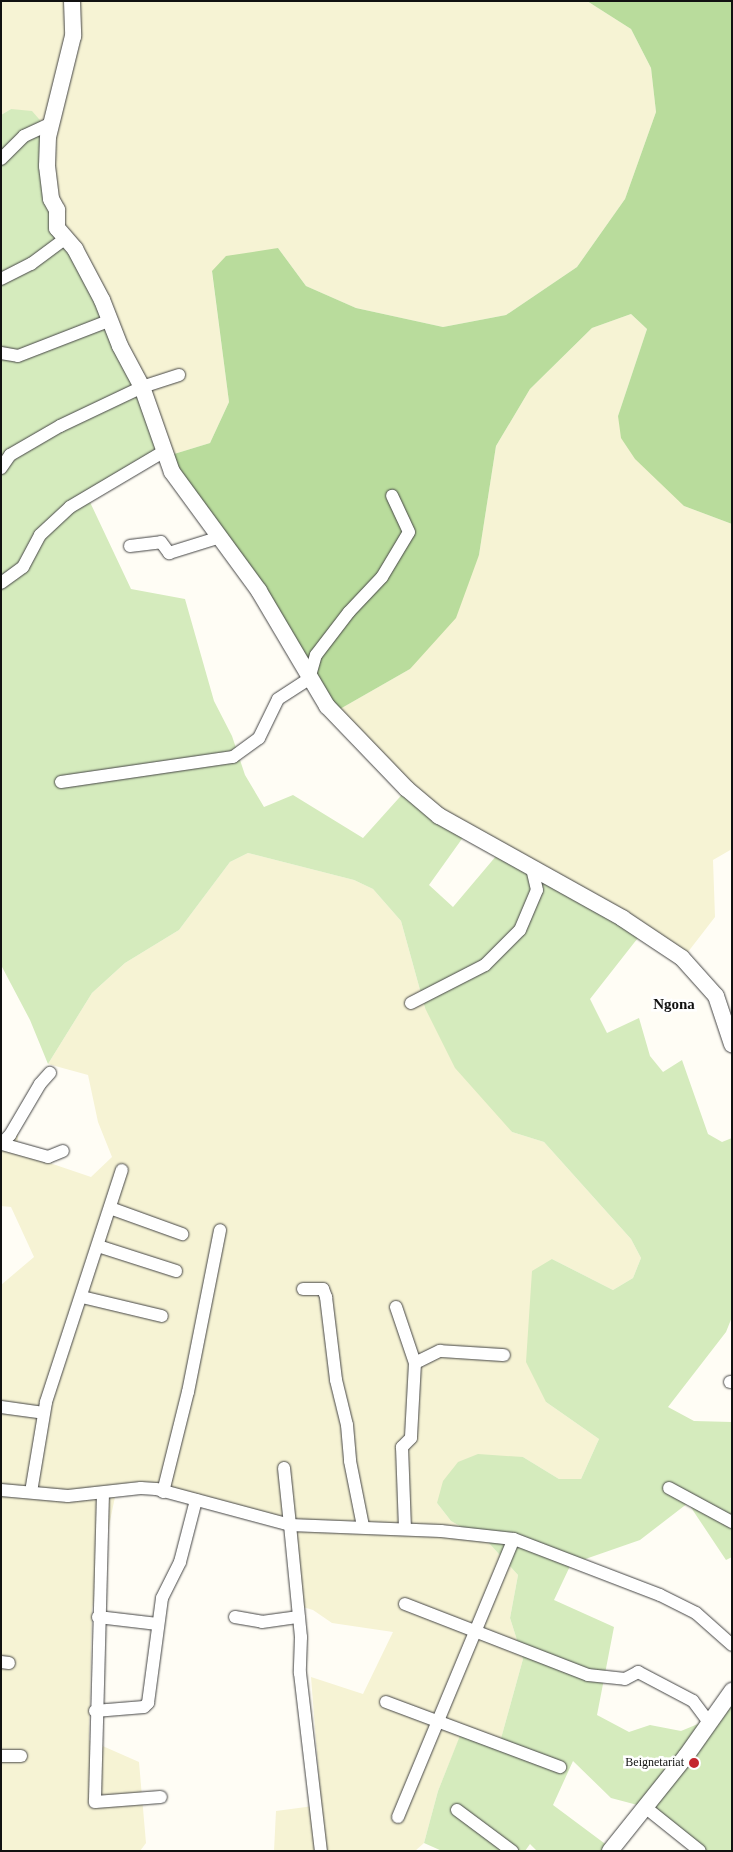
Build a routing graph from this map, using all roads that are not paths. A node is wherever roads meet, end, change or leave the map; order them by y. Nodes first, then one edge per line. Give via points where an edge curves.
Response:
1 (72, 1) edge
2 (50, 124) junction
3 (1, 158) edge
4 (66, 238) junction
5 (1, 279) edge
6 (111, 320) junction
7 (1, 352) edge
8 (179, 375) dead end
9 (142, 387) junction
10 (6, 452) edge
11 (163, 452) junction
12 (1, 468) edge
13 (392, 496) dead end
14 (220, 537) junction
15 (130, 546) dead end
16 (1, 583) edge
17 (309, 679) junction
18 (61, 782) dead end
19 (532, 868) junction
20 (411, 1003) dead end
21 (729, 1018) edge
22 (732, 1044) edge
23 (50, 1073) dead end
24 (1, 1144) edge
25 (63, 1151) dead end
26 (122, 1170) dead end
27 (110, 1208) junction
28 (220, 1230) dead end
29 (182, 1234) dead end
30 (98, 1246) junction
31 (176, 1271) dead end
32 (303, 1289) dead end
33 (82, 1297) junction
34 (396, 1307) dead end
35 (162, 1316) dead end
36 (504, 1355) dead end
37 (415, 1363) junction
38 (1, 1406) edge
39 (44, 1413) junction
40 (284, 1468) dead end
41 (669, 1488) dead end
42 (1, 1490) edge
43 (31, 1492) junction
44 (163, 1492) junction
45 (103, 1493) junction
46 (196, 1500) junction
47 (732, 1522) edge
48 (290, 1525) junction
49 (363, 1526) junction
50 (405, 1528) junction
51 (514, 1539) junction
52 (405, 1604) dead end
53 (98, 1617) junction
54 (235, 1617) dead end
55 (299, 1617) junction
56 (158, 1624) junction
57 (475, 1629) junction
58 (732, 1645) edge
59 (730, 1699) edge
60 (386, 1702) dead end
61 (95, 1711) junction
62 (436, 1721) junction
63 (709, 1722) junction
64 (1, 1756) edge
65 (21, 1756) dead end
66 (560, 1767) dead end
67 (161, 1797) dead end
68 (645, 1808) junction
69 (457, 1810) dead end
70 (398, 1817) dead end
71 (320, 1851) edge
72 (512, 1851) edge
73 (610, 1851) edge
74 (700, 1851) edge

1 - 2 street via 73,36
2 - 3 street via 24,136
2 - 4 street via 47,166 51,199 56,210 57,228
4 - 5 street via 31,264
4 - 6 street via 75,249
6 - 7 street via 18,356
6 - 9 street via 120,346
8 - 9 street
9 - 10 street
9 - 11 street
10 - 12 street
11 - 14 street via 172,472
11 - 16 street via 70,507 40,535 23,566
13 - 17 street via 409,532 382,577 349,612 316,655
14 - 15 street via 169,553 161,542
14 - 17 street via 259,591
17 - 18 street via 278,699 258,738 233,757
17 - 19 street via 327,706 439,816
19 - 20 street via 537,890 520,930 484,965
19 - 21 street via 622,918 682,958 716,996
21 - 22 street
23 - 24 street via 40,1084 10,1136
24 - 25 street via 48,1157
26 - 27 street
27 - 29 street
27 - 30 street
28 - 44 street via 188,1392
30 - 31 street
30 - 33 street
32 - 49 street via 323,1289 326,1297 336,1380 347,1425 350,1461
33 - 35 street
33 - 39 street
34 - 37 street
36 - 37 street via 440,1351
37 - 50 street via 411,1438 402,1447
38 - 39 street
39 - 43 street
40 - 48 street
41 - 47 street
42 - 43 street
43 - 45 street via 68,1496
44 - 45 street via 140,1488
44 - 46 street
45 - 53 street
46 - 48 street
46 - 56 street via 180,1562 162,1598
48 - 49 street
48 - 55 street
49 - 50 street
50 - 51 street
51 - 57 street
51 - 58 street via 660,1595 696,1613
52 - 57 street
53 - 56 street
53 - 61 street
54 - 55 street via 262,1622
55 - 71 street via 300,1673
56 - 61 street via 155,1672 148,1703 144,1707
57 - 62 street
57 - 63 street via 588,1675 625,1679 638,1672 693,1701
59 - 63 street
60 - 62 street
61 - 67 street via 95,1802
62 - 66 street
62 - 70 street
63 - 68 street
64 - 65 street
68 - 73 street
68 - 74 street
69 - 72 street

